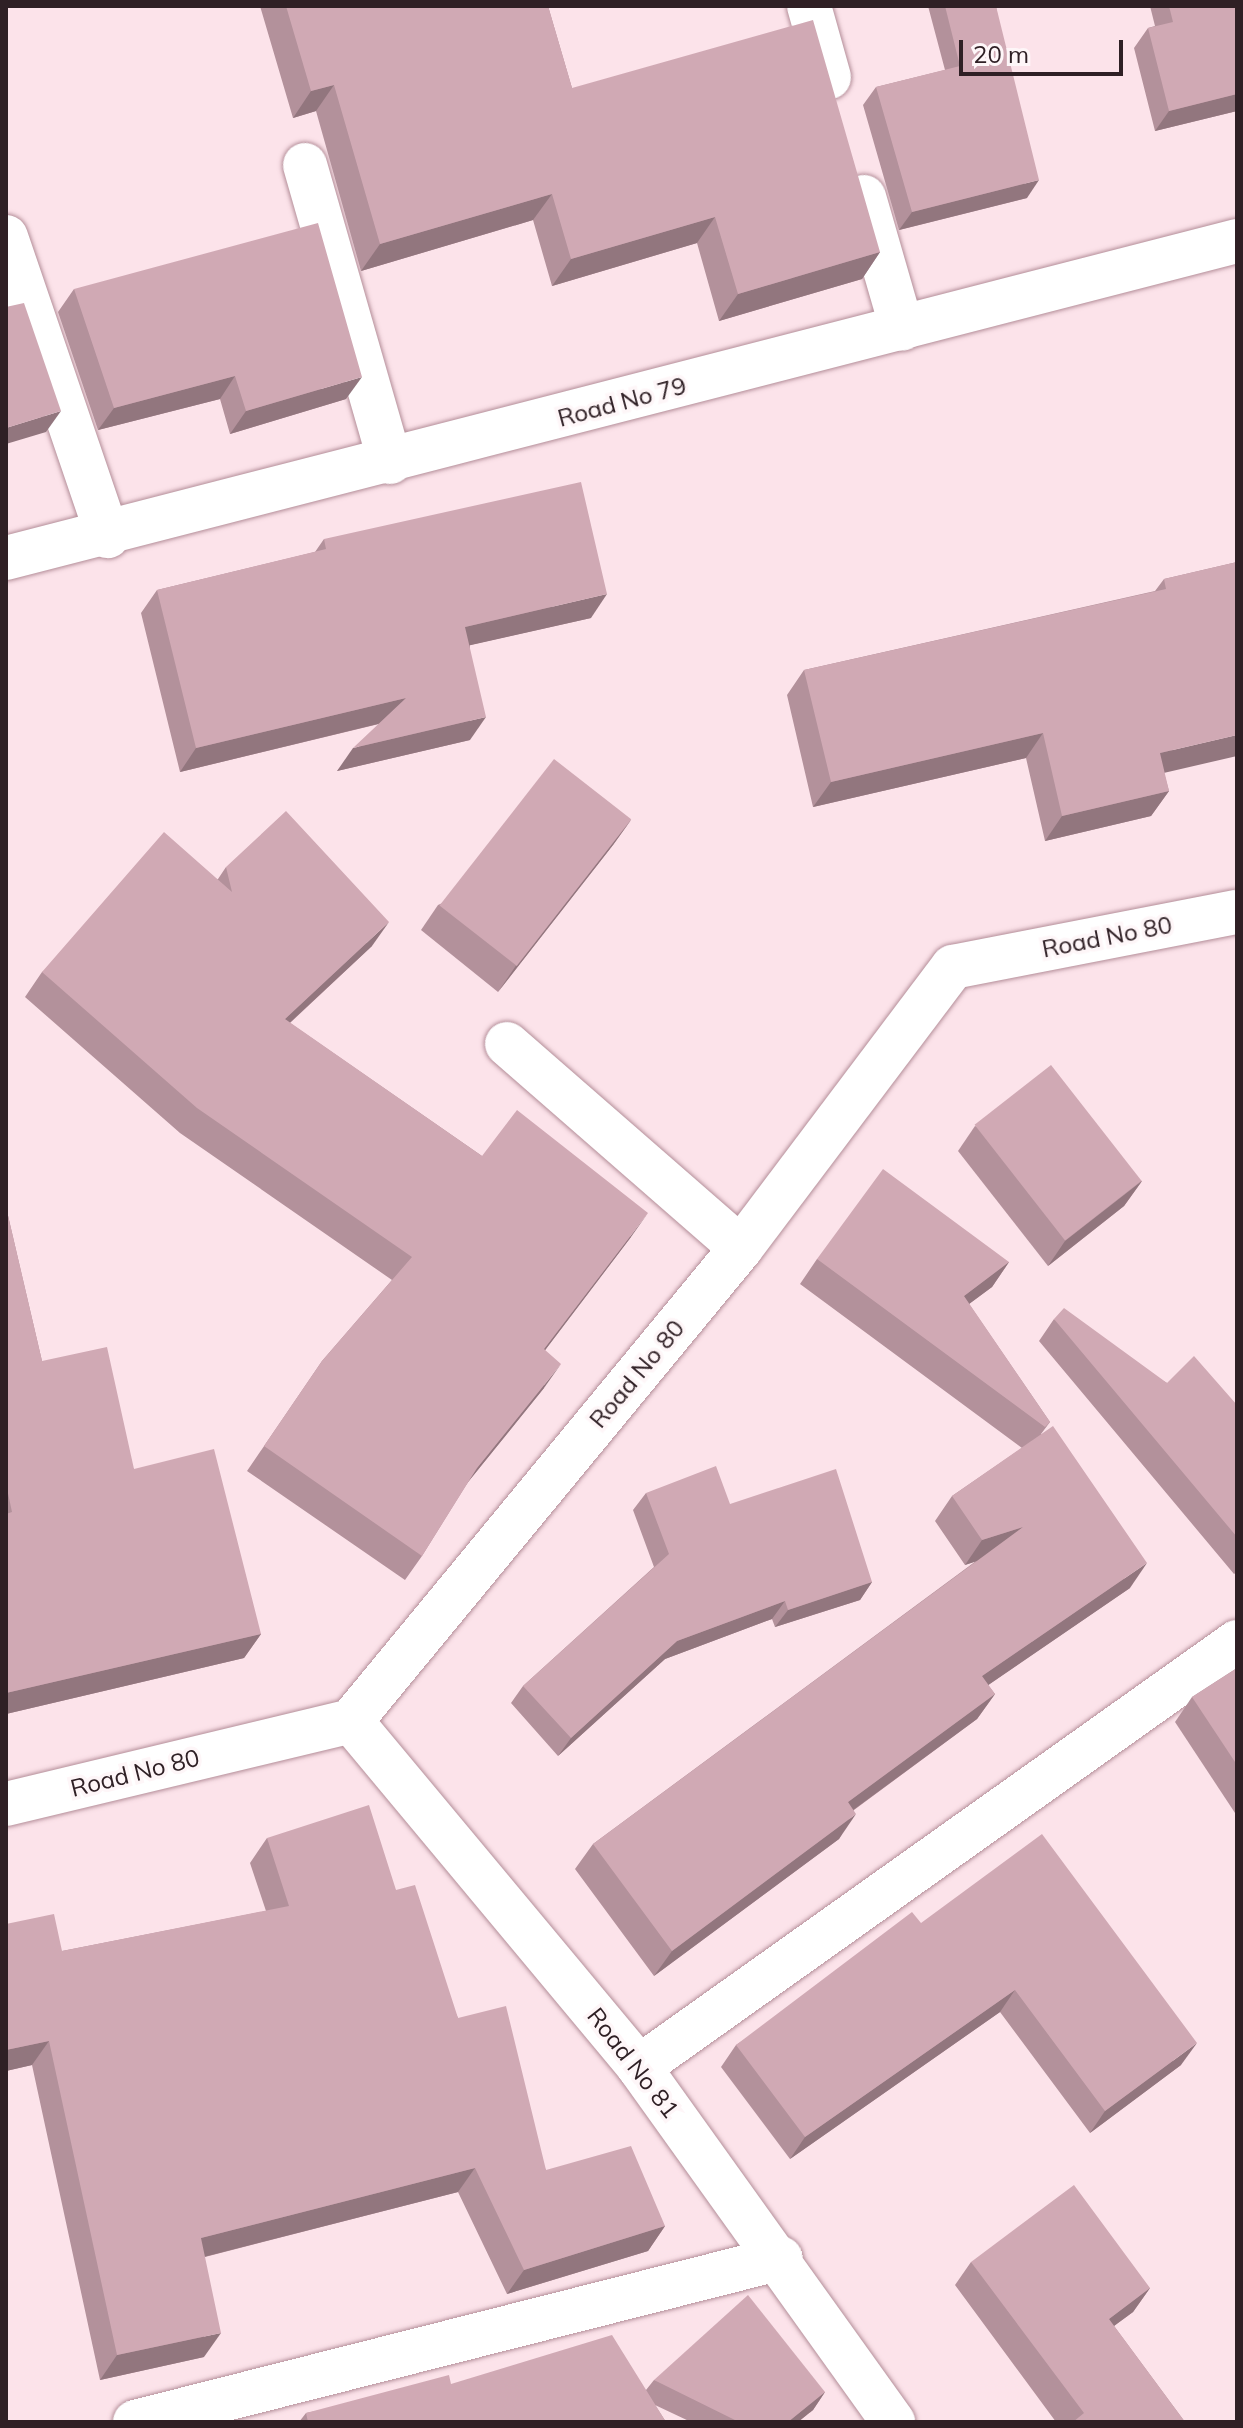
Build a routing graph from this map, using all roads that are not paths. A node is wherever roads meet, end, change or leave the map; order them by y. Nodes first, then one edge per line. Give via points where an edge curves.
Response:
1 (809, 6) edge
2 (840, 114) edge
3 (853, 160) edge
4 (305, 165) dead end
5 (6, 237) edge
6 (1237, 241) edge
7 (902, 329) junction
8 (390, 462) junction
9 (108, 536) junction
10 (6, 558) edge
11 (1237, 912) edge
12 (507, 1044) dead end
13 (741, 1248) junction
14 (1237, 1642) edge
15 (351, 1721) junction
16 (6, 1804) edge
17 (639, 2067) junction
18 (781, 2258) junction
19 (160, 2419) edge
20 (893, 2422) edge

1 - 2 street
3 - 7 street
4 - 8 street
5 - 9 street
6 - 7 street, Road No 79
7 - 8 street, Road No 79
8 - 9 street, Road No 79
9 - 10 street, Road No 79
11 - 13 street, Road No 80 via 953,967
12 - 13 street
13 - 15 street, Road No 80
14 - 17 street
15 - 16 street, Road No 80
15 - 17 street, Road No 81
17 - 18 street, Road No 81
18 - 19 street
18 - 20 street, Road No 81

